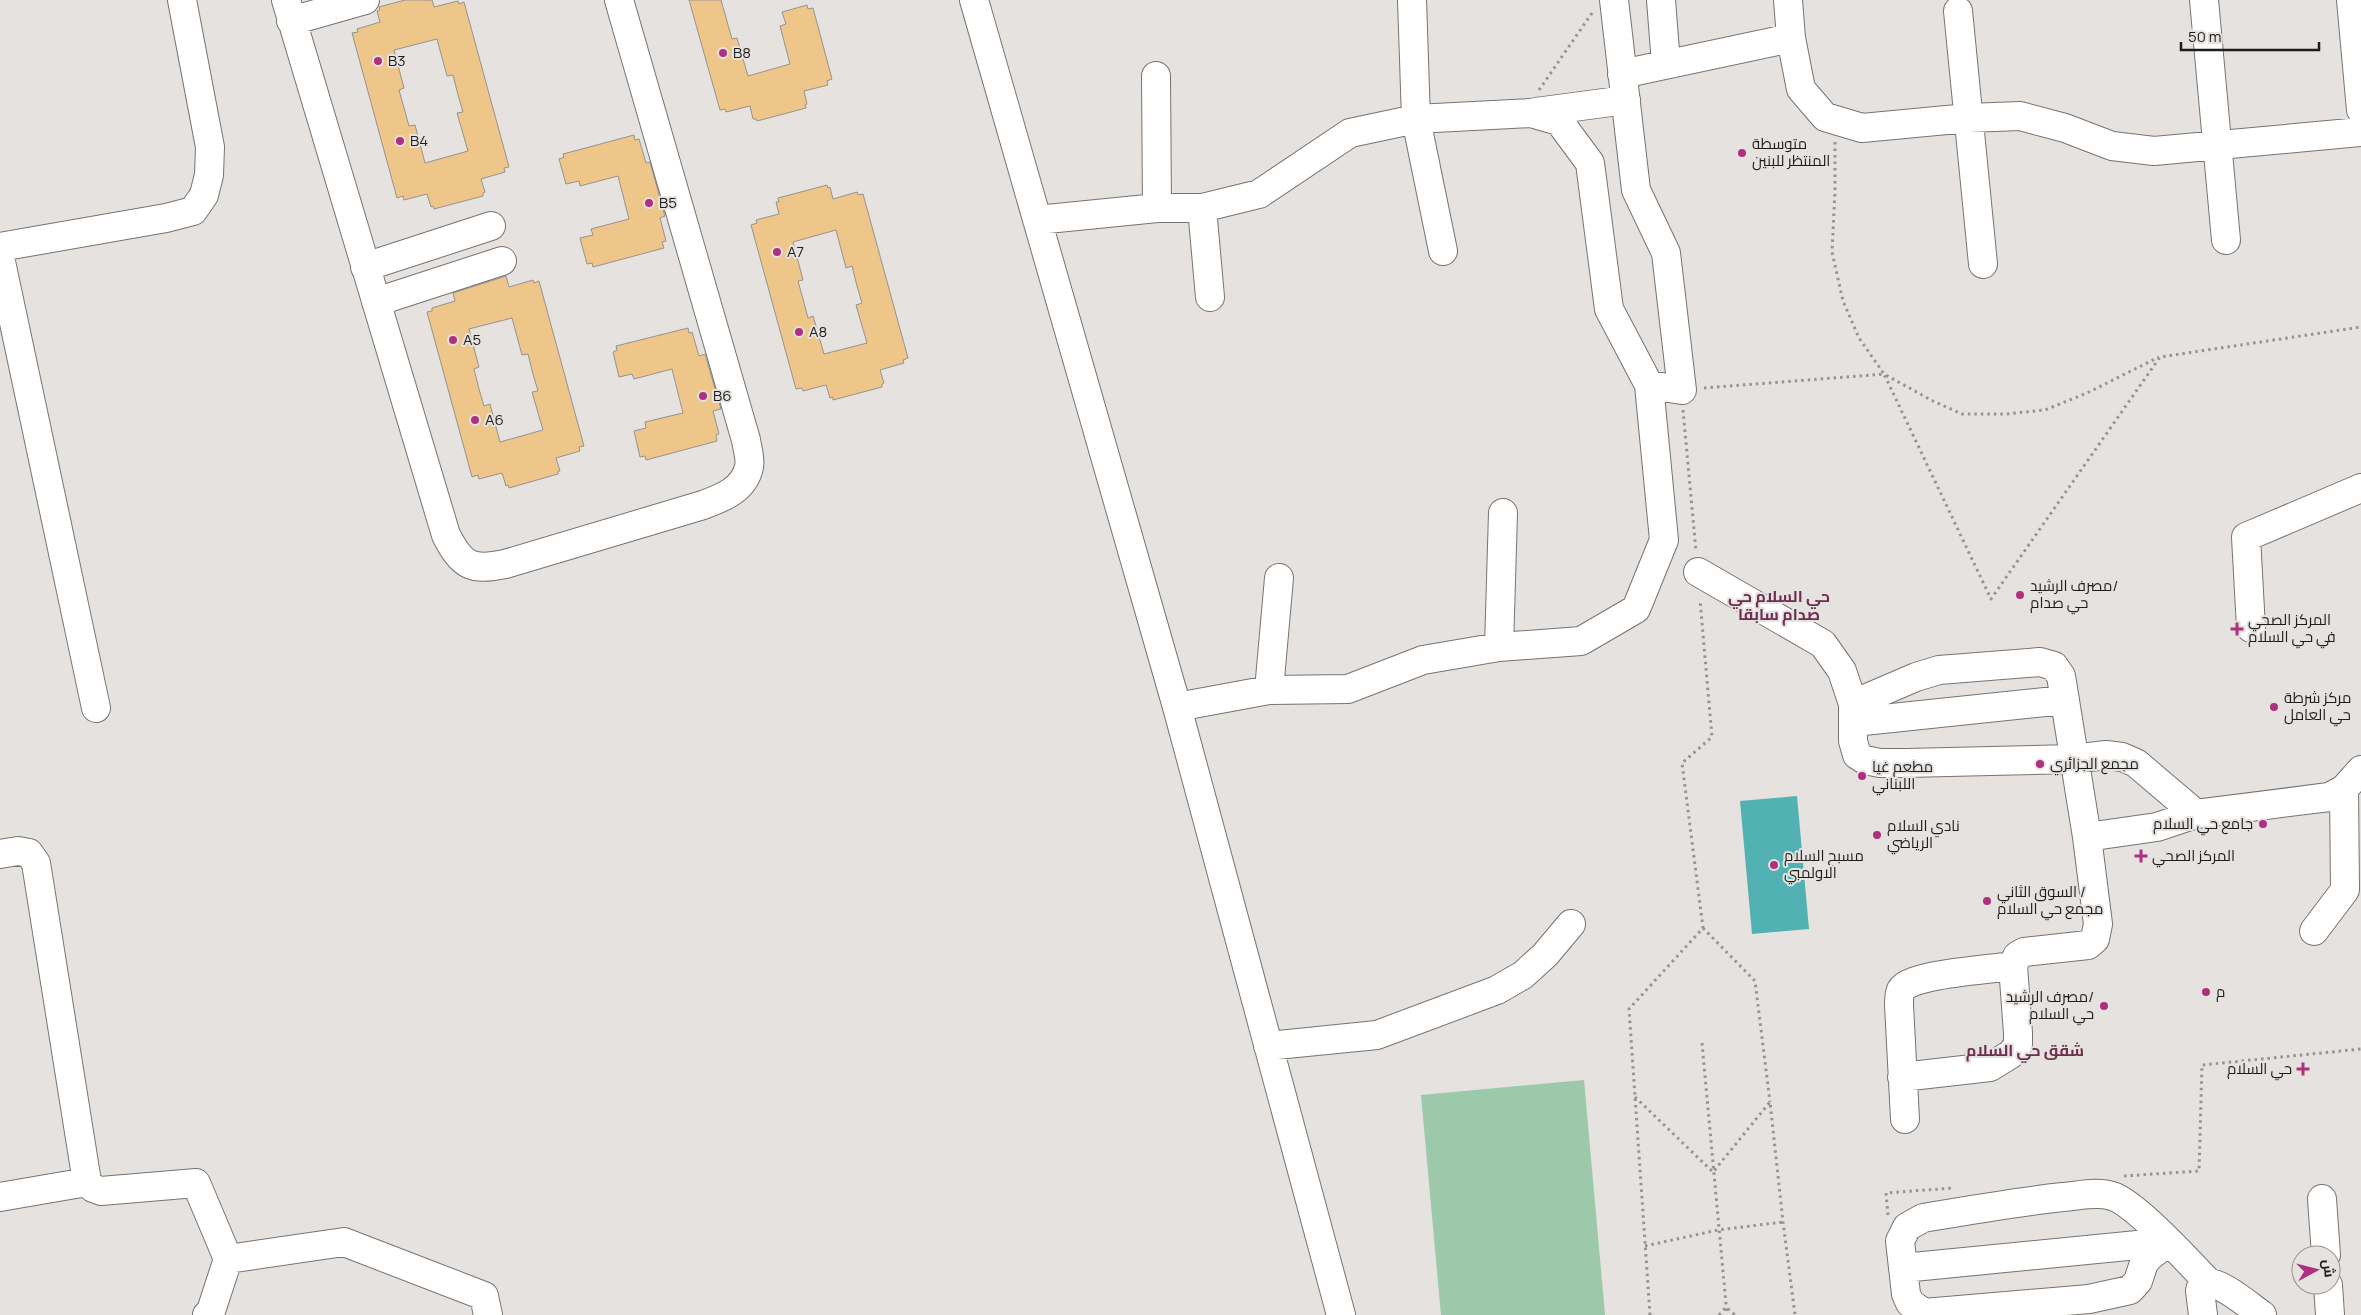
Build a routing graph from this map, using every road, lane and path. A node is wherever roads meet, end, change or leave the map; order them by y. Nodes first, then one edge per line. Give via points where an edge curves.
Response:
1 (182, 0) edge
2 (365, 0) edge
3 (619, 0) edge
4 (974, 0) edge
5 (1412, 0) edge
6 (1661, 0) edge
7 (1788, 0) edge
8 (2204, 0) edge
9 (2351, 0) edge
10 (1605, 4) edge
11 (289, 10) edge
12 (1958, 11) dead end
13 (1791, 38) junction
14 (1666, 64) junction
15 (1156, 76) dead end
16 (1624, 87) junction
17 (2361, 110) edge
18 (1522, 114) junction
19 (1825, 117) junction
20 (1968, 118) junction
21 (1416, 119) junction
22 (2361, 132) edge
23 (2217, 146) junction
24 (1157, 208) junction
25 (1202, 208) junction
26 (1037, 220) junction
27 (491, 226) dead end
28 (2226, 240) dead end
29 (0, 247) edge
30 (1443, 251) dead end
31 (0, 257) edge
32 (502, 261) dead end
33 (1983, 264) dead end
34 (365, 266) junction
35 (1210, 297) dead end
36 (376, 302) junction
37 (2361, 327) edge
38 (2160, 357) junction
39 (1884, 374) junction
40 (1649, 385) junction
41 (1682, 390) junction
42 (2361, 488) edge
43 (1503, 513) dead end
44 (1698, 572) junction
45 (1279, 578) dead end
46 (2251, 628) dead end
47 (1499, 647) junction
48 (1269, 690) junction
49 (2064, 700) junction
50 (1177, 707) junction
51 (96, 708) dead end
52 (1854, 713) junction
53 (2073, 759) junction
54 (2353, 779) edge
55 (2196, 814) junction
56 (2087, 838) junction
57 (0, 854) edge
58 (1572, 924) dead end
59 (1703, 928) junction
60 (2314, 930) dead end
61 (2013, 966) junction
62 (1702, 1043) dead end
63 (1268, 1046) junction
64 (2361, 1049) edge
65 (1902, 1077) junction
66 (1635, 1097) junction
67 (1770, 1102) junction
68 (1905, 1119) dead end
69 (1713, 1172) junction
70 (2121, 1176) dead end
71 (86, 1182) junction
72 (1955, 1188) dead end
73 (0, 1197) edge
74 (2322, 1199) dead end
75 (1889, 1221) dead end
76 (1782, 1222) junction
77 (1718, 1230) junction
78 (2168, 1242) junction
79 (2325, 1245) edge
80 (1645, 1246) junction
81 (228, 1259) junction
82 (1903, 1268) junction
83 (2208, 1282) junction
84 (2329, 1295) edge
85 (1726, 1307) junction
86 (207, 1315) edge
87 (488, 1315) edge
88 (1341, 1315) edge
89 (1650, 1315) edge
90 (1719, 1315) edge
91 (1727, 1315) edge
92 (1735, 1315) edge
93 (1795, 1315) edge
94 (2203, 1315) edge
95 (2262, 1315) edge
96 (2330, 1315) edge

1 - 29 street via 210,147 204,195 192,211 166,218
2 - 11 street
3 - 36 street via 746,440 750,466 742,482 727,496 703,505 505,564 485,568 468,566 455,553 446,535
4 - 26 street
5 - 21 street
6 - 14 street
7 - 13 street
8 - 23 street
9 - 17 street
10 - 16 street
10 - 18 path
11 - 34 street
12 - 20 street
13 - 14 street
13 - 19 street via 1801,90
14 - 16 street
15 - 24 street
16 - 18 street
16 - 41 street via 1636,190 1666,253
18 - 21 street
18 - 40 street via 1559,121 1590,163 1610,310
19 - 20 street via 1862,128
19 - 39 path via 1835,141 1832,252 1843,301 1859,338
20 - 23 street via 2020,116 2065,128 2112,146 2154,151
20 - 33 street
21 - 25 street via 1350,133 1259,194
21 - 30 street
22 - 23 street
23 - 28 street
24 - 25 street
24 - 26 street
25 - 35 street
26 - 50 street
27 - 34 street
31 - 51 street
32 - 36 street
34 - 36 street
37 - 38 path
38 - 39 path via 2044,410 2006,414 1962,414
38 - 39 path via 1990,600
39 - 41 path
40 - 41 street
40 - 47 street via 1664,540 1636,609 1581,641
41 - 44 path
42 - 46 street via 2246,537
43 - 47 street
44 - 52 street via 1823,644 1842,671
44 - 59 path via 1712,738 1682,763
45 - 48 street
47 - 48 street via 1423,660 1348,689
48 - 50 street
49 - 52 street
49 - 52 street via 2061,676 2054,666 2040,662 1939,670 1916,678
49 - 53 street
50 - 63 street
52 - 53 street via 1853,741 1857,755 1880,764
53 - 55 street via 2106,755 2136,763
53 - 56 street
54 - 55 street via 2329,797
54 - 60 street via 2345,890
55 - 56 street via 2156,827
56 - 61 street via 2098,924 2095,940 2088,945 2024,952 2017,956
57 - 71 street via 29,853 36,863
58 - 63 street via 1545,956 1523,975 1497,990 1376,1035
59 - 66 path via 1629,1009
59 - 67 path via 1755,981
61 - 65 street via 2018,1045 2012,1054 1990,1067
61 - 65 street via 1924,978 1908,983 1900,990
62 - 69 path
63 - 88 street
64 - 70 path via 2202,1065 2199,1171
65 - 68 street
66 - 69 path
66 - 80 path
67 - 69 path
67 - 76 path
69 - 77 path
71 - 73 street
71 - 81 street via 101,1191 196,1184
72 - 75 path via 1886,1193
74 - 79 street
76 - 77 path
76 - 93 path
77 - 80 path
77 - 85 path
78 - 82 street
78 - 82 street via 2148,1256 2138,1281 2130,1290 2089,1299 1924,1313 1910,1303
78 - 82 street via 2126,1203 2112,1196 2090,1194 1914,1221 1900,1241
78 - 83 street
80 - 89 path
81 - 86 street
81 - 87 street via 344,1242 484,1296
83 - 94 street via 2202,1283 2200,1291
83 - 95 street via 2225,1289
84 - 96 street
85 - 90 path
85 - 91 path
85 - 92 path

